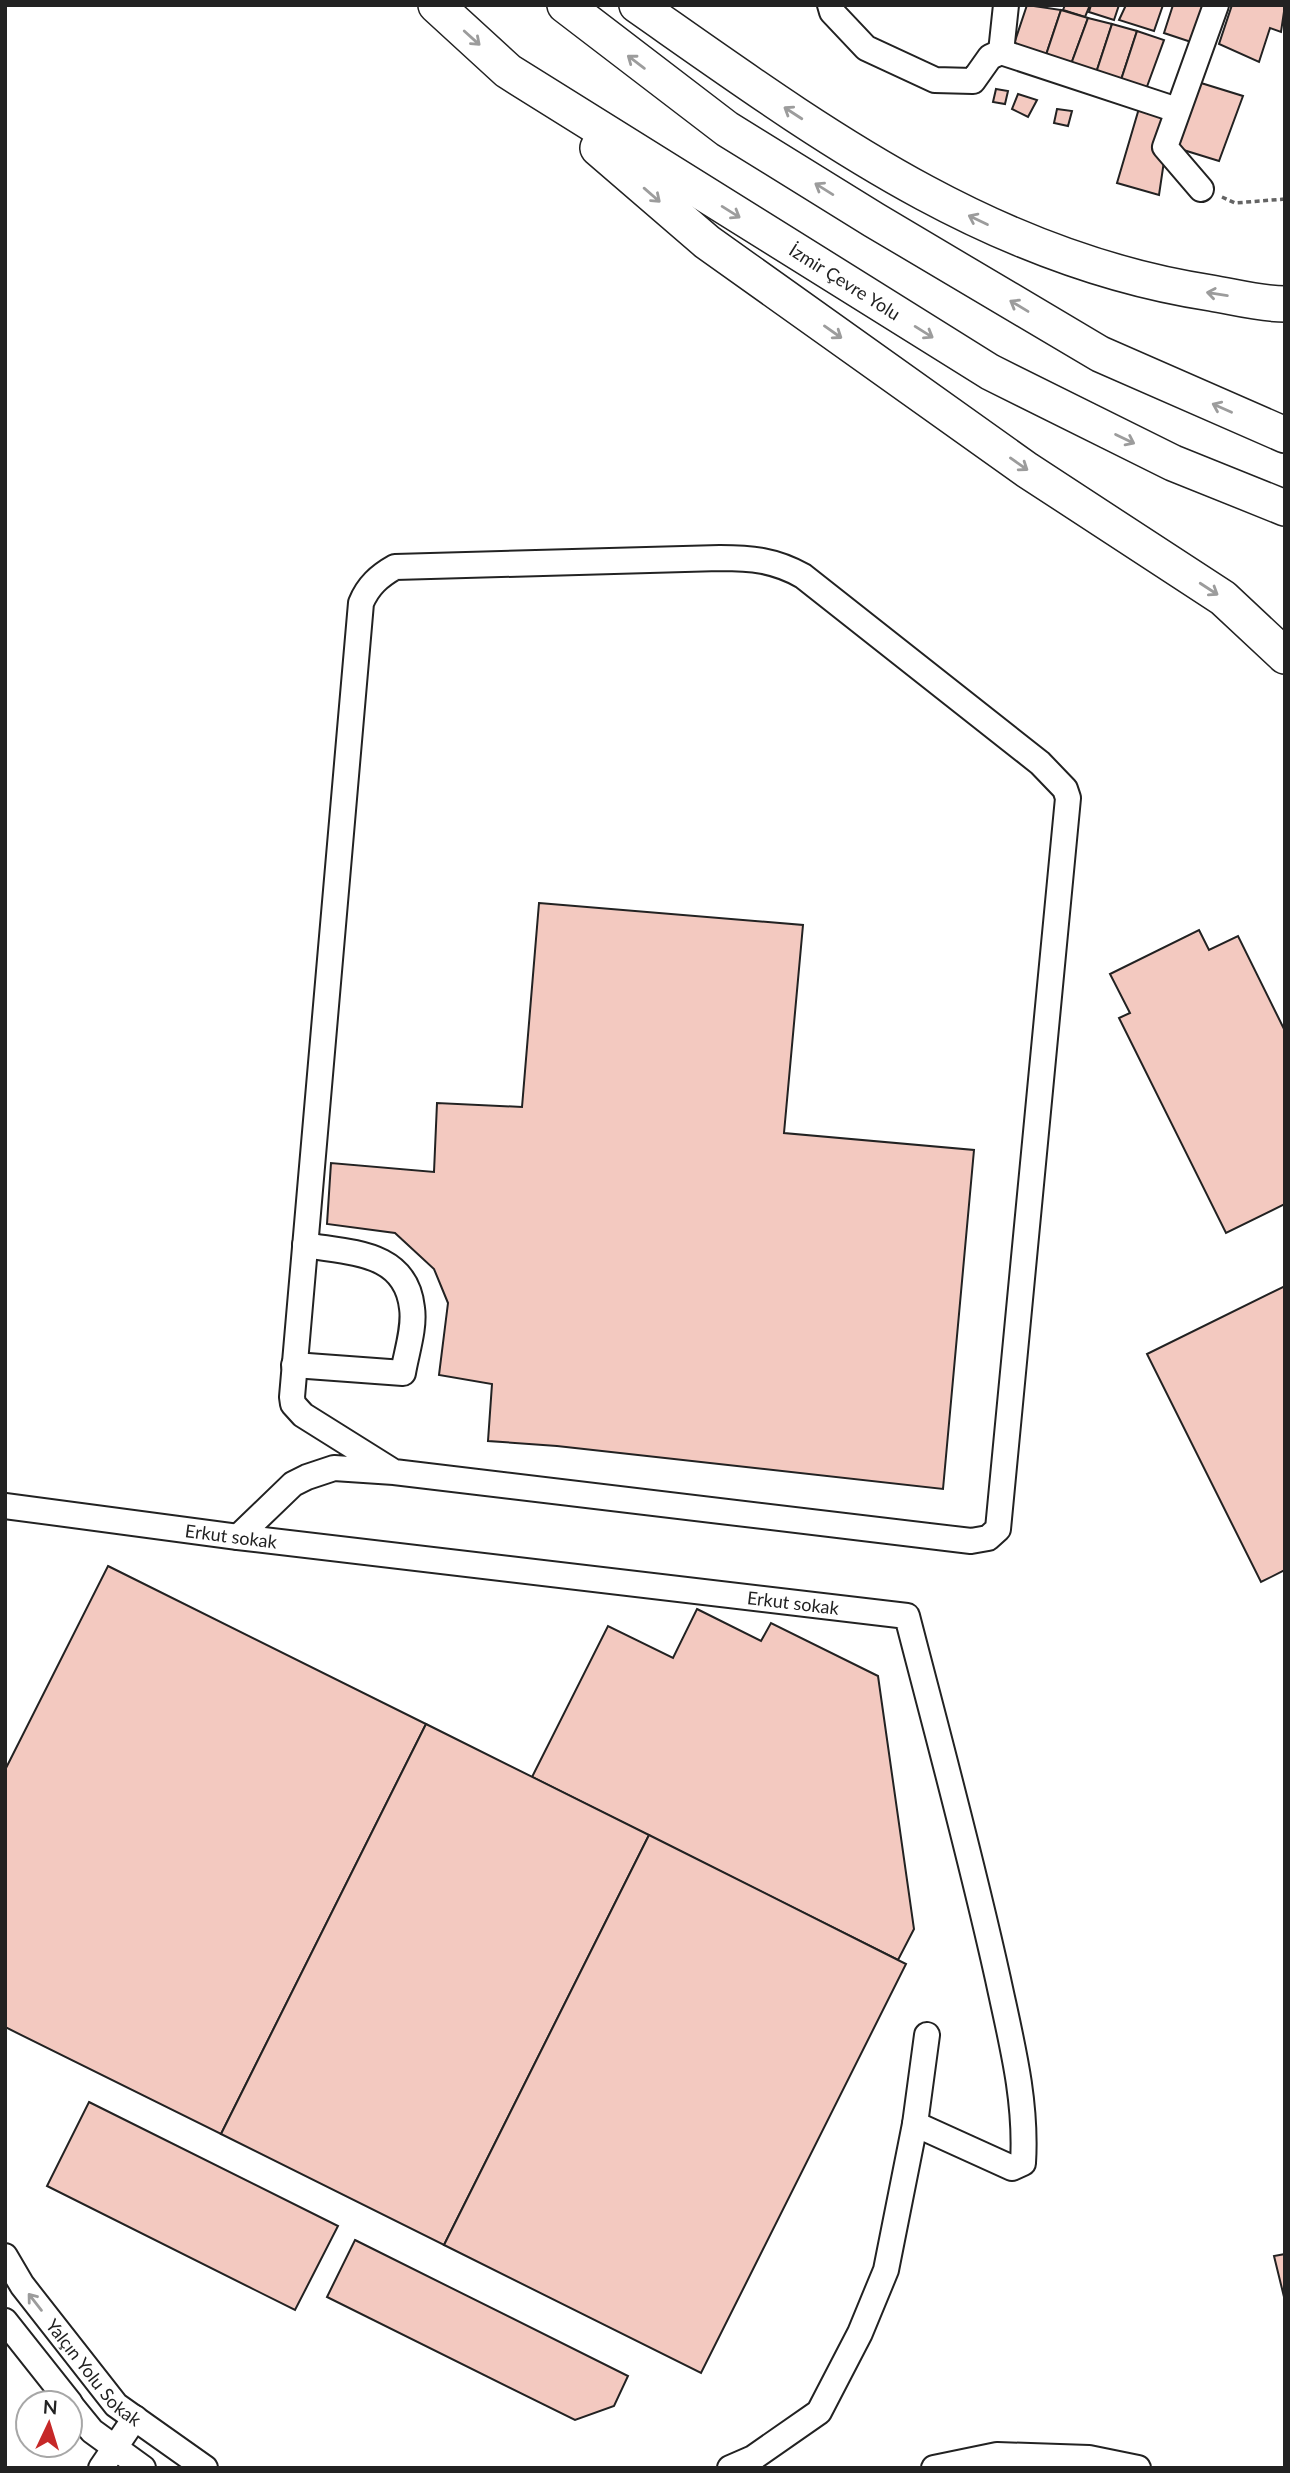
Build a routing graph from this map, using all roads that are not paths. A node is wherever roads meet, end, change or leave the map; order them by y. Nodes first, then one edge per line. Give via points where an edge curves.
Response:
1 (436, 5) edge
2 (565, 5) edge
3 (637, 5) edge
4 (830, 5) edge
5 (1006, 5) edge
6 (1216, 5) edge
7 (1001, 51) junction
8 (508, 71) junction
9 (1177, 110) junction
10 (1201, 189) road end
11 (1285, 304) edge
12 (1285, 435) edge
13 (1285, 509) edge
14 (1285, 656) edge
15 (305, 1245) junction
16 (294, 1365) junction
17 (394, 1472) junction
18 (5, 1506) edge
19 (238, 1537) junction
20 (927, 2035) dead end
21 (915, 2124) junction
22 (5, 2256) edge
23 (5, 2321) edge
24 (59, 2389) edge
25 (135, 2418) junction
26 (84, 2421) edge
27 (108, 2457) edge
28 (144, 2468) edge
29 (205, 2468) edge
30 (730, 2468) edge
31 (934, 2468) edge
32 (1138, 2468) edge

1 -> 8 highway, İzmir Çevre Yolu
12 -> 2 highway via 1100,354 874,220 727,129
11 -> 3 highway via 1155,285 1026,244 891,177
4 - 7 street via 866,48 935,80 973,81 990,57
5 - 7 street
6 - 9 street
7 - 9 street
8 -> 13 highway, İzmir Çevre Yolu via 990,372 1173,463
8 -> 14 highway via 706,242 1027,470 1223,598
9 - 10 street via 1166,147
15 - 16 street
15 - 16 street via 387,1262 406,1284 413,1310 403,1373
15 - 17 street via 361,603 372,583 389,570 720,558 783,564 1040,763 1065,789 1066,824 998,1530 993,1536 971,1541
16 - 17 street via 292,1397 297,1409
17 - 19 street via 334,1468 307,1477 293,1484
18 - 19 street, Erkut sokak
19 - 21 street, Erkut sokak via 907,1616 1015,2059 1025,2129 1023,2163 1012,2168
20 - 21 street
21 - 30 street via 886,2270 819,2412
25 -> 22 street, Yalçın Yolu Sokak via 117,2405 22,2285
23 - 24 street, Yalçın Yolu Sokak
25 - 27 street
25 - 29 street, Yalçın Yolu Sokak
26 - 27 street, Yalçın Yolu Sokak
27 - 28 street, Yalçın Yolu Sokak
31 - 32 street via 997,2455 1089,2458

